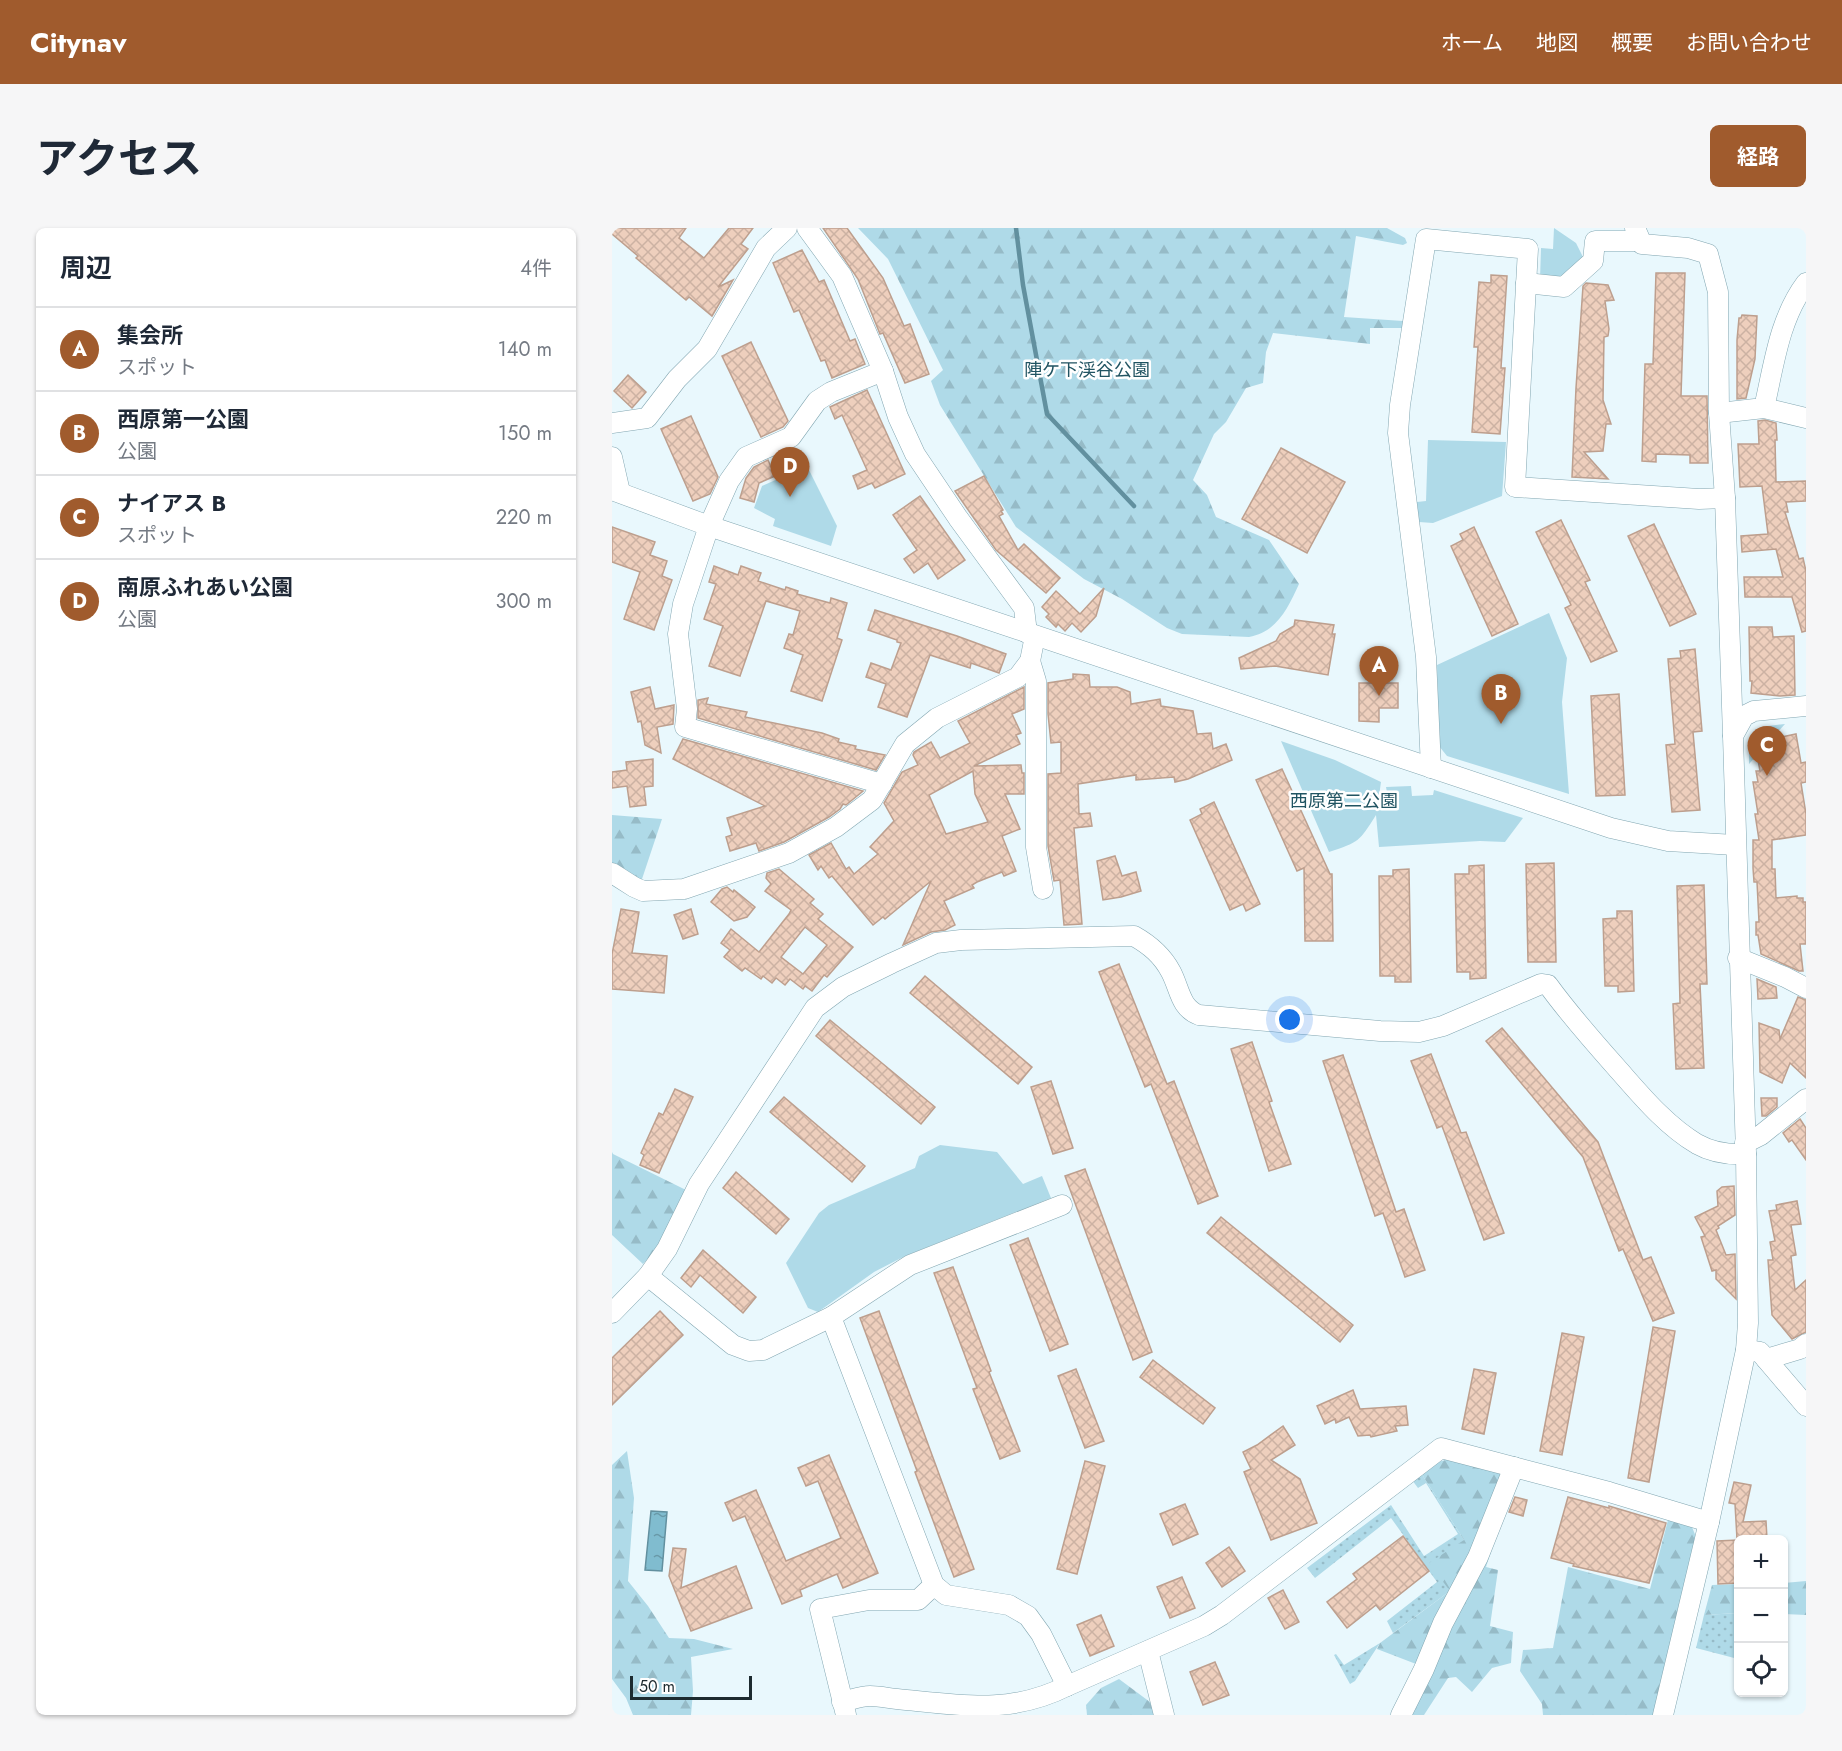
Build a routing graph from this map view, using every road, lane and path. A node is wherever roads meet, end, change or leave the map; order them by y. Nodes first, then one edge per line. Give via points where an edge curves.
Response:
1 (787, 228) edge
2 (807, 228) edge
3 (1638, 234) edge
4 (1806, 282) edge
5 (1526, 284) junction
6 (884, 372) junction
7 (1764, 408) junction
8 (1719, 413) junction
9 (1806, 418) edge
10 (612, 423) edge
11 (612, 457) edge
12 (616, 491) edge
13 (1725, 498) junction
14 (709, 526) junction
15 (1031, 634) junction
16 (1030, 660) junction
17 (1806, 706) edge
18 (1733, 736) junction
19 (1431, 768) junction
20 (882, 784) junction
21 (1735, 845) junction
22 (612, 873) edge
23 (1043, 889) dead end
24 (1738, 958) junction
25 (1806, 988) edge
26 (1806, 1099) edge
27 (1745, 1149) junction
28 (1062, 1205) dead end
29 (648, 1276) junction
30 (612, 1313) edge
31 (831, 1317) junction
32 (1806, 1344) edge
33 (1746, 1350) junction
34 (1766, 1359) junction
35 (1806, 1407) edge
36 (1514, 1467) junction
37 (1709, 1522) junction
38 (934, 1585) junction
39 (1148, 1651) junction
40 (1067, 1686) junction
41 (920, 1708) edge
42 (844, 1709) edge
43 (1164, 1715) edge
44 (1401, 1715) edge
45 (1663, 1715) edge

1 - 10 street via 766,248 707,349 647,418
2 - 6 street via 842,276
3 - 5 street via 1595,241 1593,261 1564,287
3 - 8 street via 1642,244 1708,254 1718,292
4 - 7 street via 1784,322
5 - 13 street via 1515,487
5 - 19 street via 1528,249 1426,239 1398,434 1426,657
6 - 14 street via 831,392 817,401 791,437 746,457 729,481
6 - 15 street via 915,454 1024,608
7 - 8 street
7 - 9 street
8 - 13 street
11 - 12 street
12 - 14 street
13 - 18 street
14 - 15 street
14 - 20 street via 683,604 678,634 687,709 685,727
15 - 16 street
15 - 19 street
16 - 20 street via 1018,677 937,718 905,744
16 - 23 street via 1036,681 1036,847
17 - 18 street via 1754,711 1744,716
18 - 21 street
19 - 21 street via 1611,828 1668,840
20 - 22 street via 867,805 789,853 684,889 643,891
21 - 24 street
24 - 25 street
24 - 27 street
26 - 27 street
27 - 29 street via 1722,1154 1673,1127 1603,1053 1548,985 1541,984 1443,1026 1419,1032 1380,1031 1191,1013 1171,972 1153,947 1134,936 961,940 936,943 892,963 843,987 815,1008 699,1184 668,1249
27 - 33 street via 1749,1308
28 - 31 street via 910,1265
29 - 30 street
29 - 31 street via 719,1336 749,1351 763,1350
31 - 38 street
32 - 34 street
33 - 34 street via 1760,1352
33 - 37 street
34 - 35 street
36 - 37 street
36 - 39 street via 1441,1448 1222,1614
36 - 44 street via 1478,1557
37 - 45 street
38 - 40 street via 946,1595 1009,1605 1028,1616
38 - 42 street via 918,1600 869,1600 820,1609
39 - 40 street
39 - 43 street
40 - 41 street via 1020,1709
41 - 42 street via 869,1696

